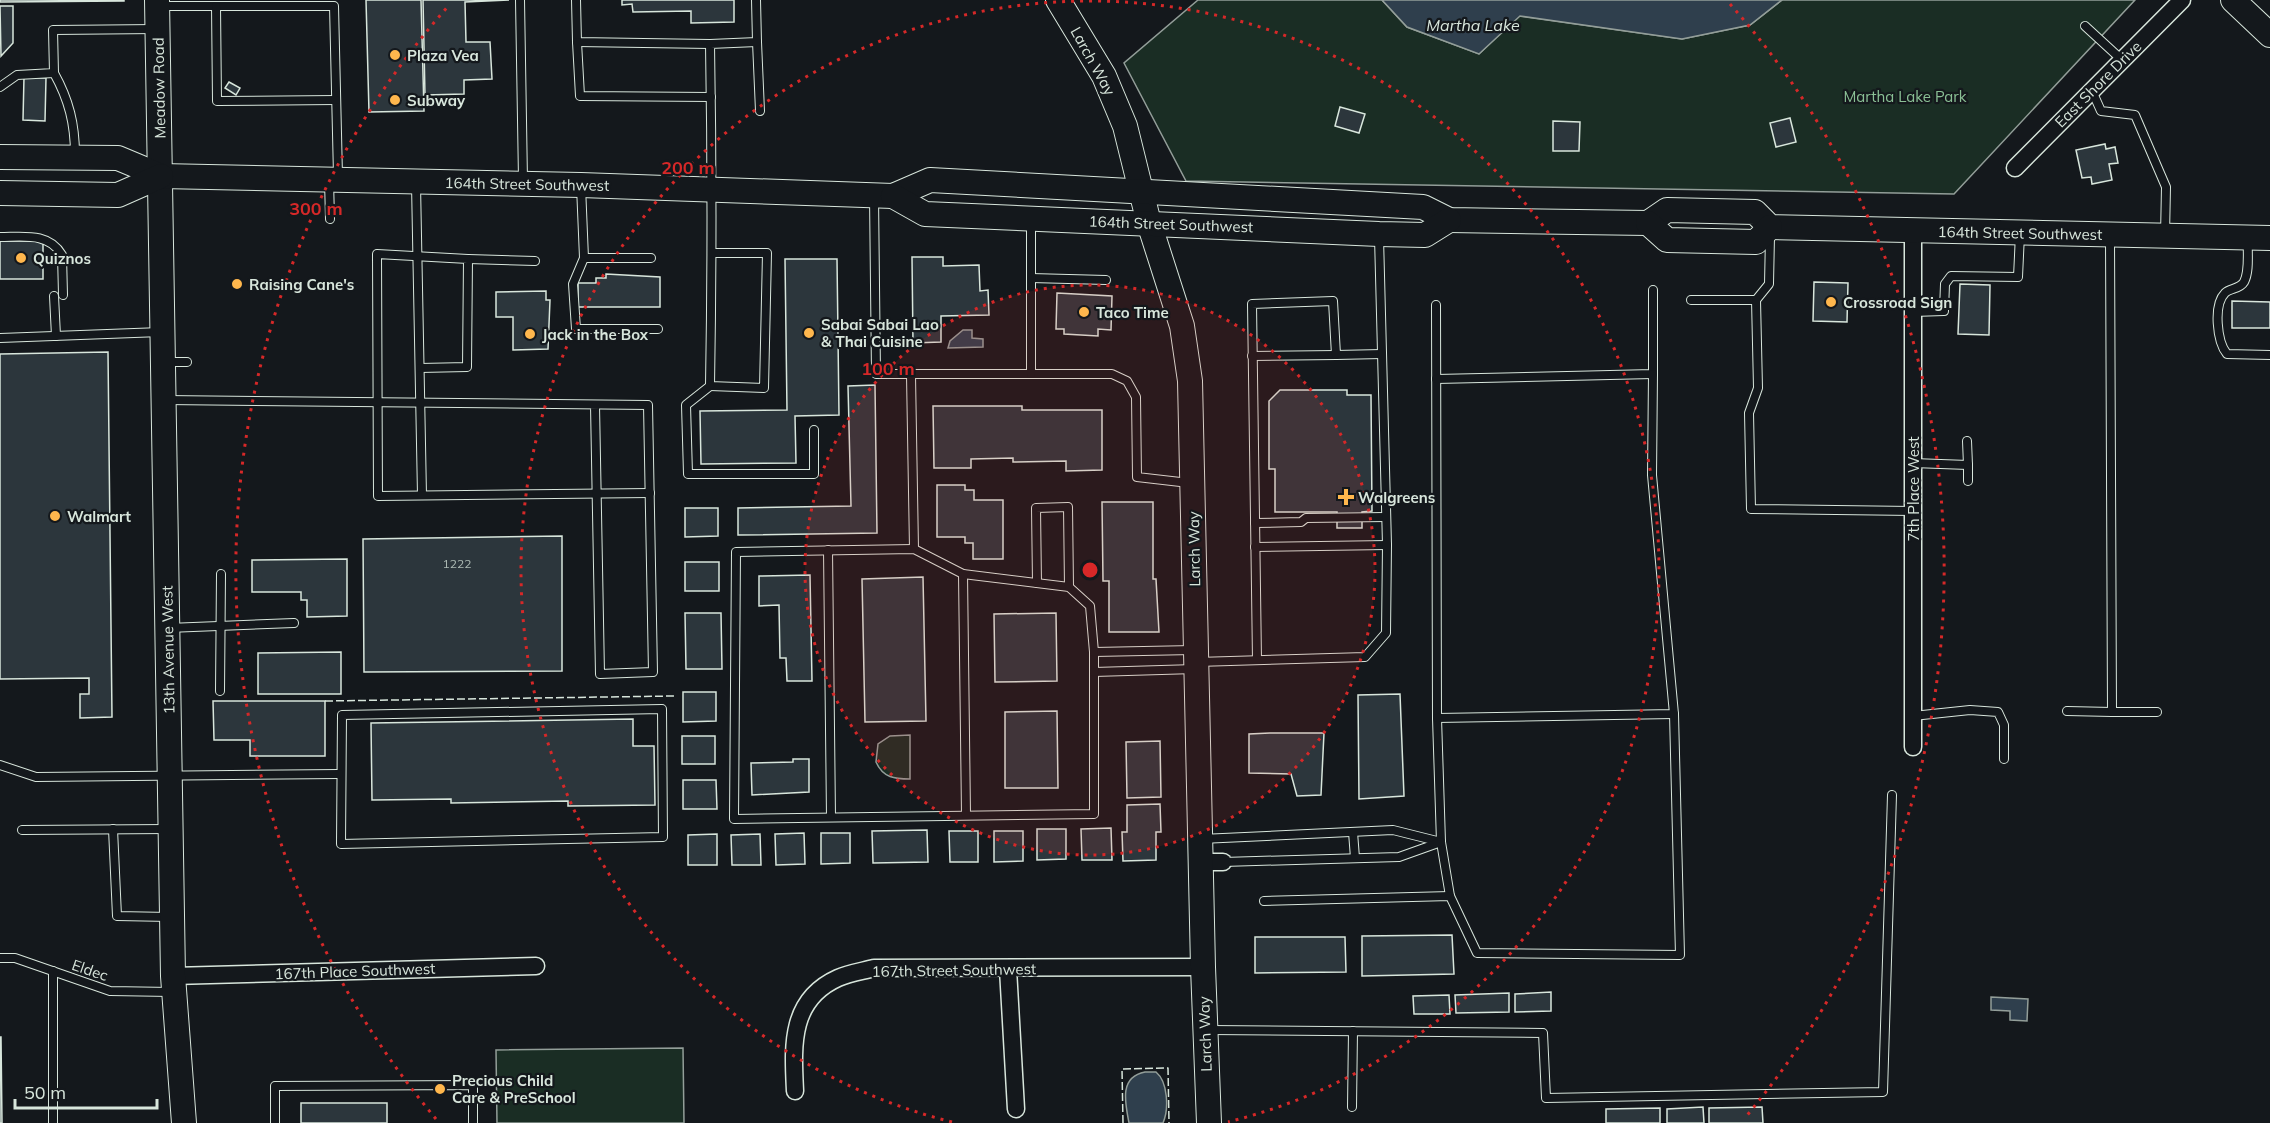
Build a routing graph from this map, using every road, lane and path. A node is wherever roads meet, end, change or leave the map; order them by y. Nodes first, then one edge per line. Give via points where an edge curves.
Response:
1 (520, 0) edge
2 (576, 0) edge
3 (756, 0) edge
4 (1058, 0) edge
5 (2182, 0) edge
6 (2233, 0) edge
7 (216, 6) junction
8 (157, 12) edge
9 (2085, 26) dead end
10 (2270, 35) edge
11 (577, 42) junction
12 (757, 42) junction
13 (710, 44) junction
14 (2122, 60) junction
15 (54, 73) junction
16 (0, 87) edge
17 (2092, 91) junction
18 (711, 97) junction
19 (336, 100) junction
20 (760, 111) dead end
21 (0, 157) edge
22 (75, 158) junction
23 (2015, 168) dead end
24 (161, 176) junction
25 (333, 179) junction
26 (416, 181) junction
27 (523, 184) junction
28 (581, 185) junction
29 (713, 189) junction
30 (1143, 192) junction
31 (0, 193) edge
32 (884, 196) junction
33 (1032, 218) junction
34 (330, 219) dead end
35 (1449, 220) junction
36 (1149, 223) junction
37 (1770, 226) junction
38 (1913, 230) junction
39 (2020, 232) junction
40 (1379, 234) junction
41 (2110, 234) junction
42 (2165, 235) junction
43 (0, 237) edge
44 (2259, 237) edge
45 (712, 252) junction
46 (417, 257) junction
47 (584, 258) junction
48 (651, 258) dead end
49 (468, 260) junction
50 (535, 261) dead end
51 (1031, 278) junction
52 (1107, 280) dead end
53 (1653, 291) dead end
54 (1691, 300) dead end
55 (1756, 300) junction
56 (1436, 305) dead end
57 (1913, 312) junction
58 (657, 329) dead end
59 (164, 332) junction
60 (56, 336) junction
61 (0, 338) edge
62 (1382, 354) junction
63 (1336, 355) junction
64 (2270, 355) edge
65 (1252, 356) junction
66 (420, 368) junction
67 (1031, 374) junction
68 (1653, 374) junction
69 (911, 375) junction
70 (1436, 379) junction
71 (710, 386) junction
72 (165, 400) junction
73 (377, 402) junction
74 (421, 403) junction
75 (595, 405) junction
76 (814, 430) dead end
77 (1967, 441) dead end
78 (1913, 463) junction
79 (1968, 465) junction
80 (1968, 481) dead end
81 (1192, 483) junction
82 (650, 493) junction
83 (596, 494) junction
84 (422, 495) junction
85 (1913, 510) junction
86 (1386, 516) junction
87 (1255, 523) junction
88 (1387, 545) junction
89 (1256, 547) junction
90 (914, 549) junction
91 (828, 550) junction
92 (221, 574) dead end
93 (963, 574) junction
94 (1037, 583) junction
95 (1069, 587) junction
96 (294, 623) dead end
97 (221, 626) junction
98 (168, 628) junction
99 (1094, 652) junction
100 (1196, 660) junction
101 (1257, 660) junction
102 (1094, 672) junction
103 (220, 691) dead end
104 (2067, 711) dead end
105 (2112, 712) junction
106 (2157, 712) dead end
107 (1674, 714) junction
108 (1913, 716) junction
109 (1437, 718) junction
110 (1913, 747) dead end
111 (2004, 759) dead end
112 (0, 765) edge
113 (339, 774) junction
114 (170, 776) junction
115 (1892, 795) dead end
116 (966, 815) junction
117 (831, 817) junction
118 (114, 829) junction
119 (171, 829) junction
120 (22, 830) dead end
121 (1353, 832) junction
122 (1441, 842) junction
123 (1208, 854) junction
124 (1355, 858) junction
125 (1450, 896) junction
126 (1264, 902) dead end
127 (172, 917) junction
128 (0, 958) edge
129 (537, 966) dead end
130 (1203, 967) junction
131 (1008, 969) junction
132 (53, 971) junction
133 (174, 984) junction
134 (1205, 1030) junction
135 (1353, 1031) junction
136 (795, 1091) dead end
137 (1352, 1107) dead end
138 (1016, 1109) dead end
139 (53, 1123) edge
140 (184, 1123) edge
141 (275, 1123) edge
142 (473, 1123) edge
143 (1209, 1123) edge

1 - 27 lane
2 - 11 lane
3 - 12 lane
4 - 30 main road, Larch Way via 1104,76 1131,146
5 - 14 street, East Shore Drive
6 - 10 main road
7 - 8 lane
7 - 19 lane via 334,6
7 - 19 lane via 217,101
8 - 15 lane via 53,30
8 - 24 main road, Meadow Road
9 - 14 lane
11 - 13 lane
11 - 18 lane via 580,96
12 - 13 lane
12 - 20 lane
13 - 18 lane
14 - 17 street, East Shore Drive
15 - 16 lane via 17,75
15 - 22 lane via 66,96 75,130
17 - 23 street, East Shore Drive
17 - 42 lane via 2101,111 2135,115 2166,187
18 - 29 lane
19 - 25 lane
21 - 22 main road, 164th Street Southwest
22 - 24 main road, 164th Street Southwest via 118,159
24 - 25 main road, 164th Street Southwest
24 - 31 main road, 164th Street Southwest via 118,195
24 - 59 main road, 13th Avenue West
25 - 26 main road, 164th Street Southwest
25 - 34 lane
26 - 27 main road, 164th Street Southwest
26 - 46 lane
27 - 28 main road, 164th Street Southwest
28 - 29 main road, 164th Street Southwest
28 - 47 lane
29 - 32 main road, 164th Street Southwest
29 - 45 lane
30 - 32 main road, 164th Street Southwest via 930,180
30 - 35 main road, 164th Street Southwest via 1423,207
30 - 36 main road, Larch Way
32 - 33 main road, 164th Street Southwest via 925,214
32 - 69 lane via 876,374
33 - 36 main road, 164th Street Southwest
33 - 51 lane
35 - 37 main road, 164th Street Southwest via 1648,223 1667,210 1755,212
35 - 40 main road, 164th Street Southwest via 1425,235
36 - 40 main road, 164th Street Southwest
36 - 81 main road, Larch Way via 1182,326 1190,381
37 - 38 main road, 164th Street Southwest
37 - 55 lane via 1769,284
38 - 39 main road, 164th Street Southwest
38 - 57 street, 7th Place West
39 - 41 main road, 164th Street Southwest
39 - 57 lane via 2018,277 1951,276 1945,284 1944,311
40 - 62 lane
41 - 42 main road, 164th Street Southwest
41 - 105 lane
42 - 44 main road, 164th Street Southwest
43 - 60 lane via 40,237 62,255
44 - 64 lane via 2246,280 2221,299 2217,334 2227,354
45 - 71 lane
45 - 71 lane via 767,253 764,388
46 - 49 lane
46 - 66 lane
46 - 73 lane via 377,254
47 - 48 lane
47 - 58 lane via 573,284 576,329
49 - 50 lane
49 - 66 lane via 467,367
51 - 52 lane
51 - 67 lane
53 - 68 lane
54 - 55 lane
55 - 85 lane via 1758,388 1749,413 1751,509
56 - 70 lane
57 - 78 street, 7th Place West
59 - 60 lane
59 - 72 main road, 13th Avenue West via 175,362
60 - 61 lane
62 - 63 lane
62 - 86 lane
63 - 65 lane
63 - 65 lane via 1333,301 1252,304
65 - 87 lane
66 - 74 lane
67 - 69 lane
67 - 81 lane via 1112,374 1127,381 1136,397 1137,477
68 - 70 lane
68 - 107 lane via 1652,475
69 - 90 lane
70 - 109 lane
71 - 76 lane via 686,405 688,474 814,474
72 - 73 lane
72 - 98 main road, 13th Avenue West
73 - 74 lane
73 - 84 lane via 378,496
74 - 75 lane
74 - 84 lane
75 - 82 lane via 648,405
75 - 83 lane
77 - 79 lane
78 - 79 lane
78 - 85 street, 7th Place West
79 - 80 lane
81 - 100 main road, Larch Way
82 - 83 lane
82 - 83 lane via 653,672 600,674
83 - 84 lane
85 - 108 street, 7th Place West
86 - 87 lane
86 - 88 lane
87 - 89 lane
88 - 89 lane
88 - 101 lane via 1386,633 1365,657
89 - 101 lane
90 - 91 lane
90 - 93 lane
91 - 117 lane
91 - 117 lane via 735,552 734,819
92 - 97 lane
93 - 94 lane
93 - 116 lane
94 - 95 lane
94 - 95 lane via 1036,508 1068,507
95 - 99 lane via 1090,606
96 - 97 lane
97 - 98 lane
97 - 103 lane
98 - 114 main road, 13th Avenue West
99 - 100 lane
99 - 102 lane
100 - 101 lane
100 - 102 lane
100 - 123 main road, Larch Way
102 - 116 lane via 1094,814
104 - 105 lane
105 - 106 lane
107 - 109 lane
107 - 125 lane via 1680,955 1477,953
108 - 110 street, 7th Place West
108 - 111 lane via 1970,710 1998,712 2004,725
109 - 122 lane
112 - 114 lane via 36,777
113 - 113 lane via 341,844 663,837 662,709 342,715
113 - 114 lane
114 - 119 main road, 13th Avenue West
115 - 135 lane via 1883,1092 1546,1098 1543,1033
116 - 117 lane
118 - 119 lane
118 - 120 lane
118 - 127 lane via 117,916
119 - 127 main road, 13th Avenue West
121 - 122 lane via 1393,830
121 - 123 lane
121 - 124 lane
122 - 124 lane via 1399,857
122 - 125 lane
123 - 124 lane
123 - 130 main road, Larch Way
125 - 126 lane
127 - 133 main road, 13th Avenue West
128 - 132 lane, Eldec via 15,958
129 - 133 street, 167th Place Southwest
130 - 131 street, 167th Street Southwest
130 - 134 main road, Larch Way
131 - 136 street, 167th Street Southwest via 874,968 837,978 816,994 798,1017 793,1045
131 - 138 street
132 - 133 lane, Eldec via 110,991
132 - 139 lane
133 - 140 main road, 13th Avenue West
134 - 135 lane
134 - 143 main road, Larch Way
135 - 137 lane
141 - 142 lane via 275,1086 473,1085

